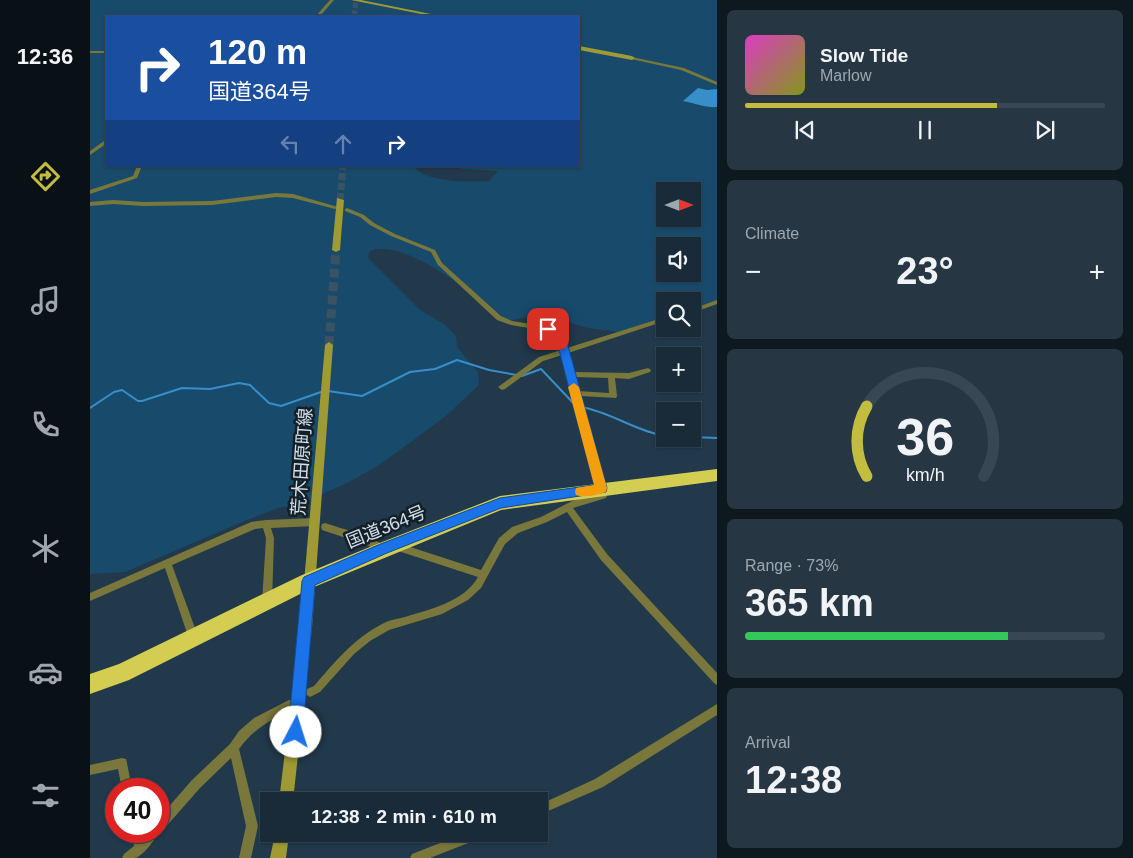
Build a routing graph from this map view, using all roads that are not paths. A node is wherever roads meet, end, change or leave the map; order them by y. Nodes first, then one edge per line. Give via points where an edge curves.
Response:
1 (332, 0) edge
2 (353, 0) edge
3 (319, 15) edge
4 (433, 15) edge
5 (580, 48) edge
6 (90, 52) edge
7 (105, 52) edge
8 (632, 58) joint
9 (717, 84) edge
10 (105, 143) edge
11 (90, 153) edge
12 (140, 167) edge
13 (90, 192) edge
14 (340, 200) tunnel mouth
15 (90, 204) edge
16 (335, 207) dead end
17 (347, 210) dead end
18 (336, 250) tunnel mouth
19 (717, 302) edge
20 (701, 308) edge
21 (656, 322) edge
22 (329, 345) tunnel mouth
23 (564, 350) junction
24 (648, 370) dead end
25 (570, 374) junction
26 (611, 375) junction
27 (502, 387) dead end
28 (576, 393) junction
29 (717, 474) edge
30 (601, 488) junction
31 (568, 508) junction
32 (315, 522) junction
33 (266, 524) junction
34 (326, 527) dead end
35 (388, 547) junction
36 (168, 563) junction
37 (484, 576) junction
38 (308, 581) junction
39 (90, 597) edge
40 (267, 602) junction
41 (195, 639) junction
42 (717, 680) edge
43 (90, 684) edge
44 (310, 692) dead end
45 (289, 705) dead end
46 (717, 708) edge
47 (234, 748) junction
48 (90, 770) edge
49 (125, 778) edge
50 (287, 792) edge
51 (548, 806) edge
52 (170, 814) edge
53 (281, 842) edge
54 (457, 842) edge
55 (139, 843) edge
56 (144, 843) edge
57 (140, 848) junction
58 (128, 858) edge
59 (245, 858) edge
60 (278, 858) edge
61 (416, 858) edge

1 - 3 street
2 - 4 street
5 - 8 street
6 - 7 street
8 - 9 street via 682,69
10 - 11 street
12 - 13 street via 135,176
14 - 18 street
15 - 16 street via 212,203 276,195
17 - 23 street via 393,235 433,251 440,264 499,318 553,331
19 - 20 street
21 - 23 street
22 - 32 street, 荒木田原町線
23 - 25 street
23 - 27 street via 533,363
24 - 26 street via 629,376
25 - 26 street
25 - 28 street
26 - 28 street via 613,396
28 - 30 street
29 - 30 highway, 国道364号
30 - 31 street via 603,496 600,498 581,501
30 - 35 highway, 国道364号 via 500,503
31 - 37 street via 506,536
31 - 42 street via 604,557
32 - 33 street
32 - 38 street, 荒木田原町線
33 - 36 street via 254,525
33 - 40 street via 270,538
34 - 35 street
35 - 37 street
35 - 38 highway, 国道364号
36 - 39 street
36 - 41 street
37 - 44 street via 454,604 387,626 367,638 317,689
38 - 40 highway, 国道364号
38 - 50 street, 荒木田原町線 via 296,732
40 - 41 highway, 国道364号
41 - 43 highway, 国道364号
45 - 47 street via 258,722
46 - 51 street via 599,783
47 - 52 street
47 - 59 street via 252,826
48 - 49 street via 122,763
53 - 60 street
54 - 61 street
55 - 57 street
56 - 57 street
57 - 58 street

